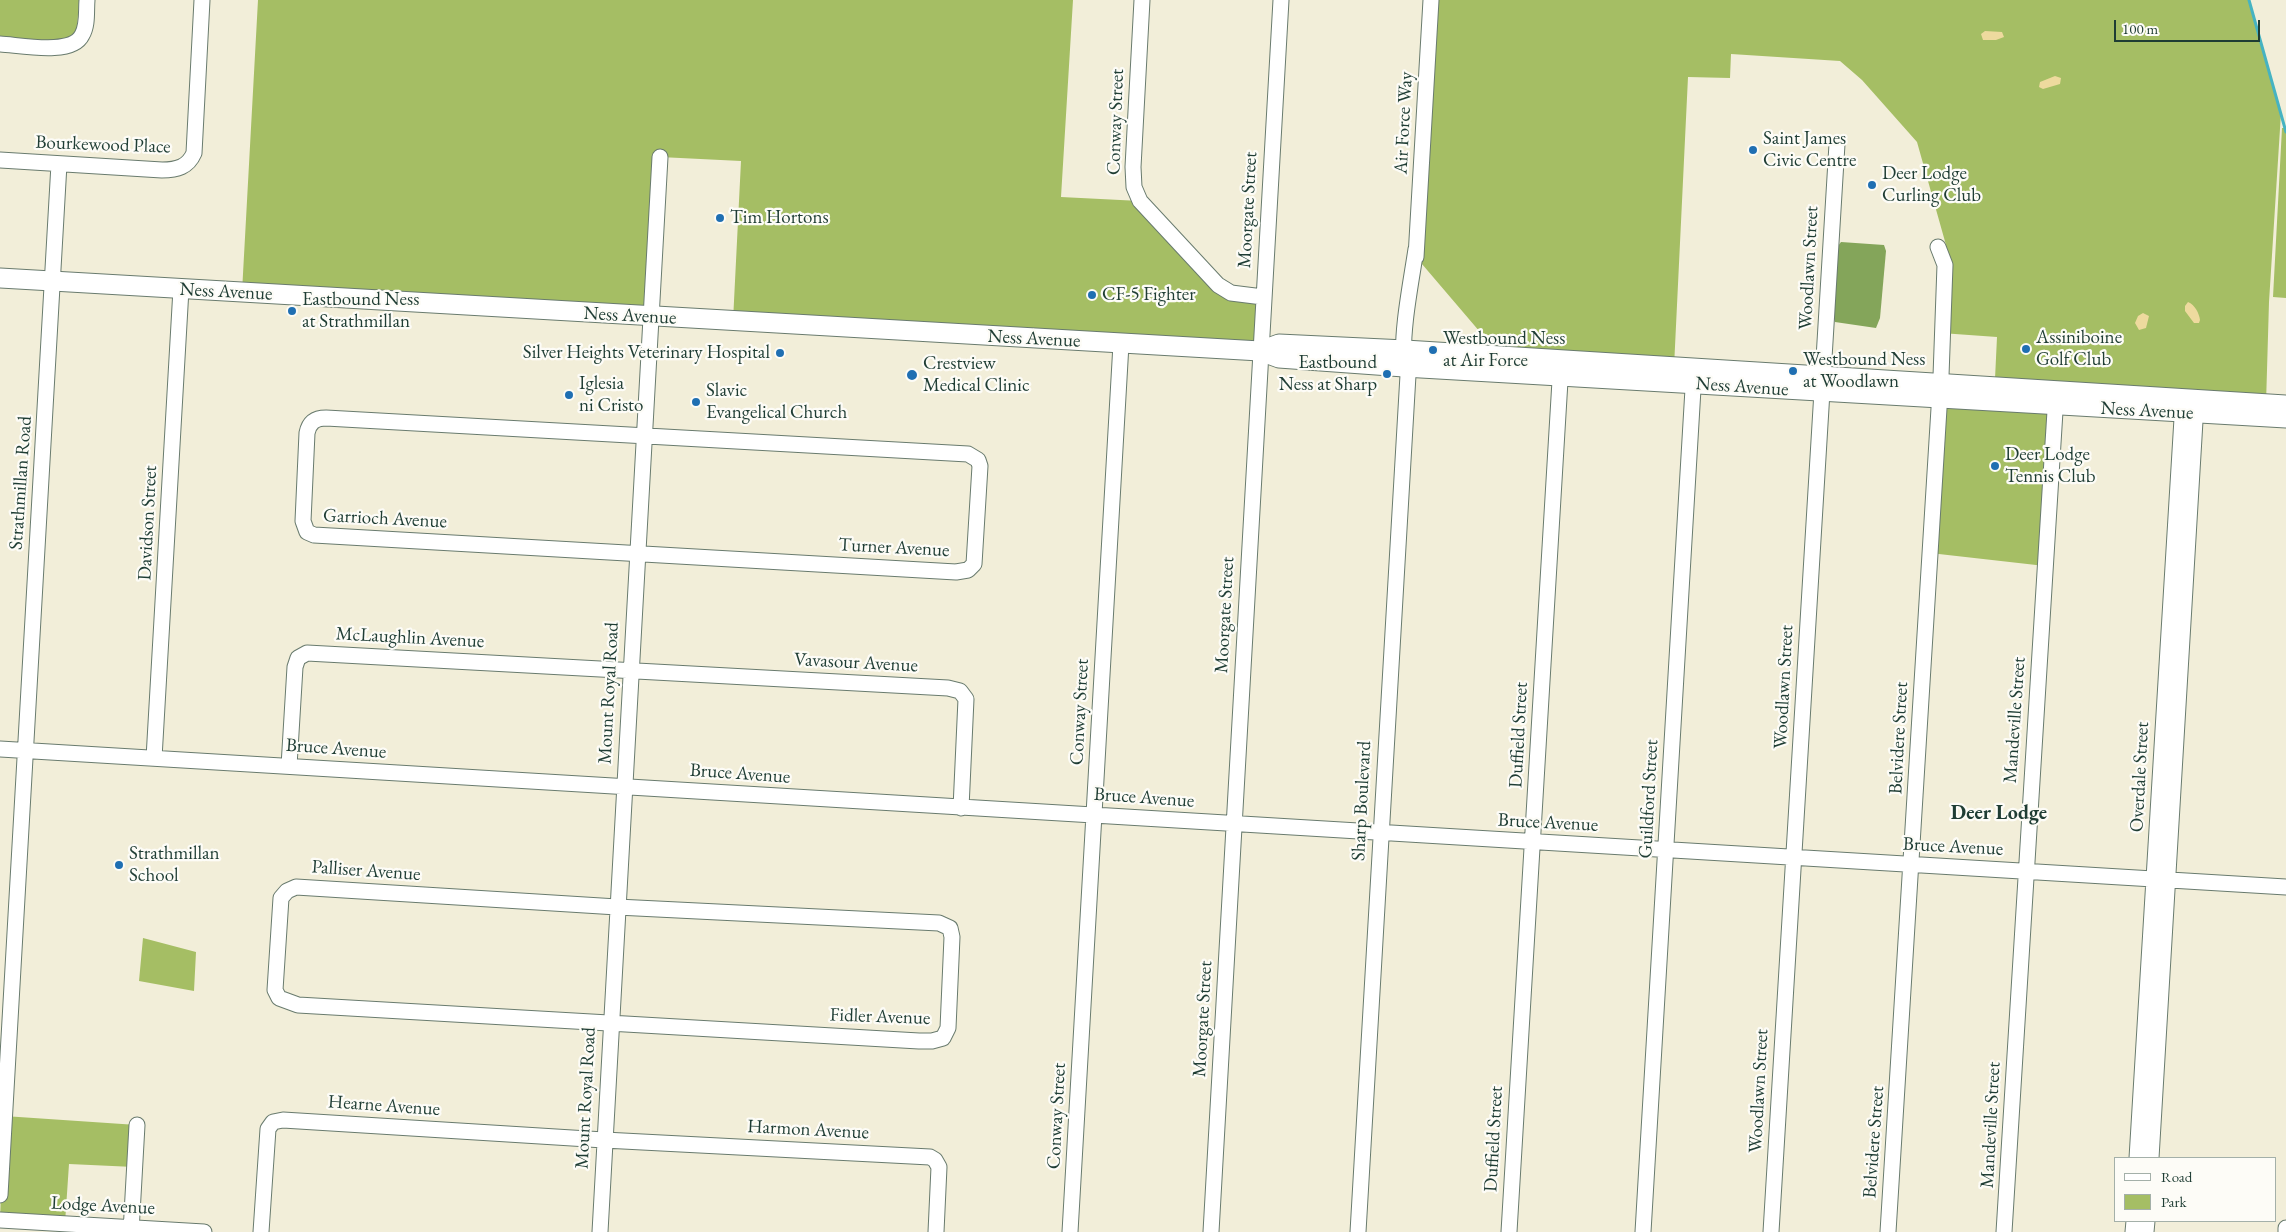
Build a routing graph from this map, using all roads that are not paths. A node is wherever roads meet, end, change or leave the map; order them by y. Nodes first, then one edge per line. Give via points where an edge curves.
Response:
1 (87, 0) edge
2 (202, 0) edge
3 (1142, 0) edge
4 (1280, 0) edge
5 (1431, 0) edge
6 (0, 44) edge
7 (1837, 144) dead end
8 (660, 157) dead end
9 (0, 160) edge
10 (60, 164) junction
11 (1938, 247) dead end
12 (0, 278) edge
13 (53, 282) junction
14 (181, 289) junction
15 (1263, 297) junction
16 (652, 316) junction
17 (1121, 344) junction
18 (1260, 350) junction
19 (1409, 362) junction
20 (1560, 368) junction
21 (1694, 376) junction
22 (1822, 384) junction
23 (1940, 391) junction
24 (2055, 398) junction
25 (2286, 405) edge
26 (2189, 406) junction
27 (2286, 418) edge
28 (644, 435) junction
29 (638, 554) junction
30 (630, 671) junction
31 (0, 749) edge
32 (24, 751) junction
33 (154, 758) junction
34 (290, 766) junction
35 (623, 787) junction
36 (961, 808) junction
37 (1094, 815) junction
38 (1234, 824) junction
39 (1380, 833) junction
40 (1531, 842) junction
41 (1666, 850) junction
42 (1794, 857) junction
43 (1912, 864) junction
44 (2026, 871) junction
45 (2161, 879) junction
46 (2286, 887) edge
47 (617, 907) junction
48 (610, 1024) junction
49 (137, 1125) dead end
50 (604, 1140) junction
51 (2137, 1157) edge
52 (2151, 1157) edge
53 (0, 1195) edge
54 (0, 1220) edge
55 (2286, 1228) edge
56 (131, 1230) edge
57 (204, 1232) edge
58 (261, 1232) edge
59 (600, 1232) edge
60 (936, 1232) edge
61 (1070, 1232) edge
62 (1211, 1232) edge
63 (1358, 1232) edge
64 (1509, 1232) edge
65 (1642, 1232) edge
66 (1771, 1232) edge
67 (1888, 1232) edge
68 (2004, 1232) edge
69 (2286, 1232) edge

1 - 6 street via 85,30 73,45 60,48
2 - 10 street, Bourkewood Place via 191,159 184,166 170,170
3 - 15 street, Conway Street via 1132,167 1137,195 1218,285 1231,293
4 - 15 street, Moorgate Street
5 - 19 street, Air Force Way
7 - 22 street, Woodlawn Street
8 - 16 street, Mount Royal Road
9 - 10 street, Bourkewood Place
10 - 13 street, Strathmillan Road
11 - 23 street, Belvidere Street via 1945,264
12 - 13 main road, Ness Avenue
13 - 14 main road, Ness Avenue
13 - 32 street, Strathmillan Road
14 - 16 main road, Ness Avenue
14 - 33 street, Davidson Street
15 - 18 street, Moorgate Street
16 - 17 main road, Ness Avenue
16 - 28 street, Mount Royal Road
17 - 18 main road, Ness Avenue
17 - 37 street, Conway Street
18 - 19 main road, Ness Avenue via 1279,344
18 - 38 street, Moorgate Street
19 - 20 main road, Ness Avenue
19 - 39 street, Sharp Boulevard
20 - 21 main road, Ness Avenue
20 - 40 street, Duffield Street
21 - 22 main road, Ness Avenue
21 - 41 street, Guildford Street
22 - 23 main road, Ness Avenue
22 - 42 street, Woodlawn Street
23 - 24 main road, Ness Avenue
23 - 43 street, Belvidere Street
24 - 26 main road, Ness Avenue
24 - 44 street, Mandeville Street
25 - 26 main road, Ness Avenue
26 - 27 main road, Ness Avenue
26 - 45 street, Overdale Street
28 - 29 street, Mount Royal Road
28 - 29 street, Garrioch Avenue via 321,418 309,425 306,452 303,521 307,532 314,536
28 - 29 street, Turner Avenue via 968,454 978,460 980,466 976,556 972,568 956,572
29 - 30 street, Mount Royal Road
30 - 34 street, McLaughlin Avenue via 307,653 298,658 295,667
30 - 35 street, Mount Royal Road
30 - 36 street, Vavasour Avenue via 956,690 966,699
31 - 32 street, Bruce Avenue
32 - 33 street, Bruce Avenue
32 - 53 street, Strathmillan Road
33 - 34 street, Bruce Avenue
34 - 35 street, Bruce Avenue
35 - 36 street, Bruce Avenue
35 - 47 street, Mount Royal Road
36 - 37 street, Bruce Avenue
37 - 38 street, Bruce Avenue
37 - 61 street, Conway Street
38 - 39 street, Bruce Avenue
38 - 62 street, Moorgate Street
39 - 40 street, Bruce Avenue
39 - 63 street, Sharp Boulevard
40 - 41 street, Bruce Avenue
40 - 64 street, Duffield Street
41 - 42 street, Bruce Avenue
41 - 65 street, Guildford Street
42 - 43 street, Bruce Avenue
42 - 66 street, Woodlawn Street
43 - 44 street, Bruce Avenue
43 - 67 street, Belvidere Street
44 - 45 street, Bruce Avenue
44 - 68 street, Mandeville Street
45 - 46 street, Bruce Avenue
45 - 51 street, Overdale Street
45 - 52 street, Overdale Street
47 - 48 street, Mount Royal Road
47 - 48 street, Palliser Avenue via 296,887 281,898 276,957 275,990 279,998 298,1005
47 - 48 street, Fidler Avenue via 939,923 950,928 952,936 948,1028 943,1038 932,1041
48 - 50 street, Mount Royal Road
49 - 56 street
50 - 58 street, Hearne Avenue via 283,1120 273,1122 268,1129
50 - 59 street, Mount Royal Road
50 - 60 street, Harmon Avenue via 930,1156 939,1168
54 - 56 street, Lodge Avenue
55 - 69 street
56 - 57 street, Lodge Avenue

